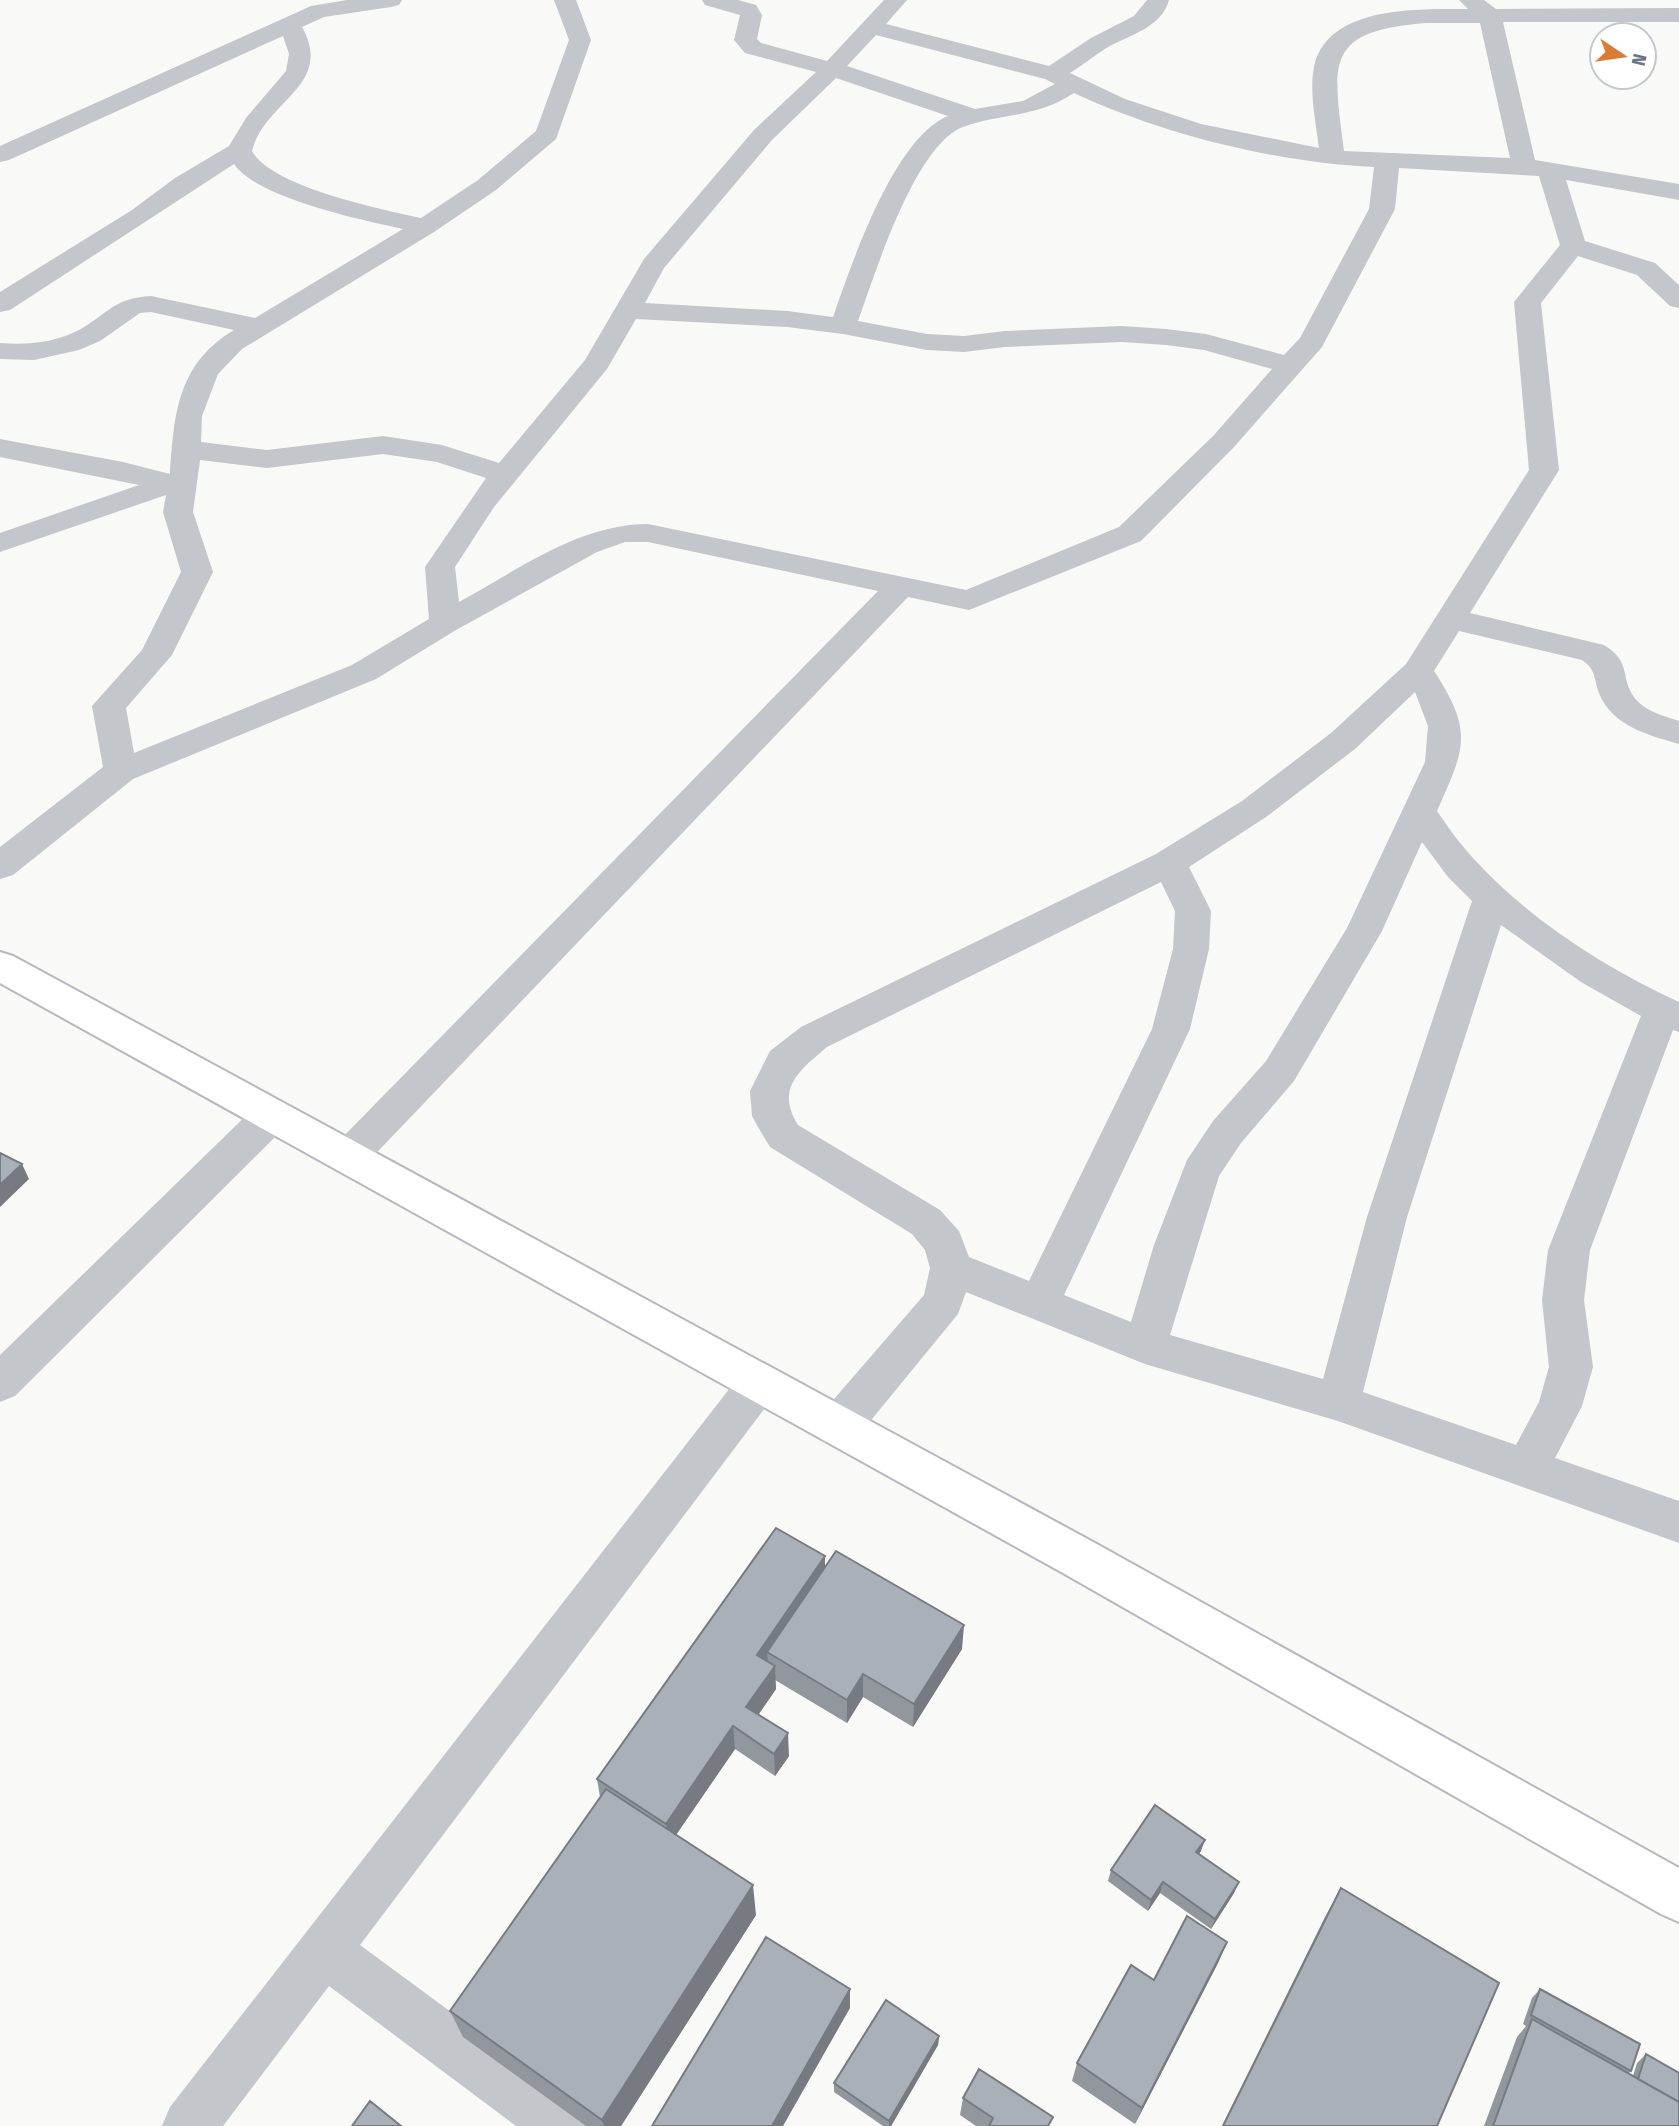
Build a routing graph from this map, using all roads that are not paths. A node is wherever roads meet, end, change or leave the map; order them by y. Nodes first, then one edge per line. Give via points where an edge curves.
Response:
1 (391, 0) edge
2 (565, 0) edge
3 (713, 0) edge
4 (896, 0) edge
5 (1158, 0) edge
6 (1470, 0) edge
7 (315, 5) edge
8 (1498, 10) edge
9 (1679, 15) edge
10 (289, 25) junction
11 (873, 27) junction
12 (832, 69) junction
13 (1063, 78) junction
14 (975, 117) junction
15 (240, 150) junction
16 (0, 155) edge
17 (1332, 158) junction
18 (1387, 161) junction
19 (1537, 168) junction
20 (1679, 192) edge
21 (425, 227) junction
22 (1573, 246) junction
23 (1679, 300) edge
24 (0, 304) edge
25 (628, 310) junction
26 (843, 326) junction
27 (259, 327) junction
28 (0, 351) edge
29 (1291, 366) junction
30 (0, 449) edge
31 (179, 471) junction
32 (505, 475) junction
33 (0, 543) edge
34 (901, 586) junction
35 (1451, 619) junction
36 (445, 623) junction
37 (1418, 671) junction
38 (1679, 733) edge
39 (121, 771) junction
40 (1419, 812) junction
41 (5, 855) edge
42 (1169, 863) junction
43 (1492, 895) junction
44 (0, 966) edge
45 (1671, 1014) edge
46 (272, 1115) junction
47 (348, 1157) junction
48 (951, 1268) junction
49 (1039, 1304) junction
50 (1144, 1346) junction
51 (0, 1383) edge
52 (759, 1383) junction
53 (1338, 1402) junction
54 (838, 1427) junction
55 (1527, 1468) junction
56 (1679, 1521) edge
57 (1679, 1896) edge
58 (324, 1950) junction
59 (189, 2126) edge
60 (561, 2126) edge

1 - 7 street
2 - 21 street via 580,40 547,134 487,185
3 - 12 street via 748,10 745,40 753,48
4 - 11 street
5 - 13 street via 1142,22 1099,43
6 - 8 street
7 - 10 street
8 - 9 street
8 - 17 street via 1386,20 1356,29 1336,43 1325,66
8 - 19 street
10 - 15 street via 301,47 302,61 245,135
10 - 16 street
11 - 12 street
11 - 13 street
12 - 14 street
12 - 25 street via 754,145 653,265
13 - 14 street via 1048,99
13 - 17 street via 1117,104 1195,130
14 - 26 street via 947,125 919,152 875,237
15 - 21 street via 244,163 259,175 295,191
15 - 24 street
17 - 18 street
18 - 19 street
18 - 29 street via 1382,209 1312,341
19 - 20 street
19 - 22 street
21 - 27 street
22 - 23 street via 1646,269
22 - 35 street via 1527,302 1544,470
25 - 26 street
25 - 32 street via 597,363
26 - 29 street via 895,338 964,344 1109,334 1166,337 1206,342
27 - 28 street via 138,304 64,346
27 - 31 street via 232,344 205,371 188,415
29 - 34 street via 1224,441 1130,534 969,600
30 - 31 street
31 - 32 street via 383,445 442,454
31 - 33 street
31 - 39 street via 178,512 197,572 156,655 109,706
32 - 36 street via 440,567
34 - 36 street via 648,533 622,533 586,545
34 - 47 street
35 - 37 street
35 - 38 street via 1593,652 1609,665 1612,689 1621,704 1633,715
36 - 39 street via 364,672
37 - 40 street via 1445,726 1443,762
37 - 42 street via 1343,741 1254,810
39 - 41 street
40 - 43 street via 1462,869
40 - 50 street via 1364,931 1280,1072 1227,1132 1201,1171
42 - 48 street via 814,1037 784,1061 769,1091 772,1116 784,1136 926,1222 944,1243
42 - 49 street via 1194,911 1191,948 1171,1029
43 - 45 street via 1586,967
43 - 53 street via 1387,1217
44 - 46 street
45 - 55 street via 1569,1250 1563,1300 1571,1367 1560,1406
46 - 47 street
46 - 51 street
47 - 52 street
48 - 49 street
48 - 54 street via 943,1302
49 - 50 street
50 - 53 street
52 - 54 street
52 - 58 street
53 - 55 street
54 - 57 street
55 - 56 street
58 - 59 street
58 - 60 street

